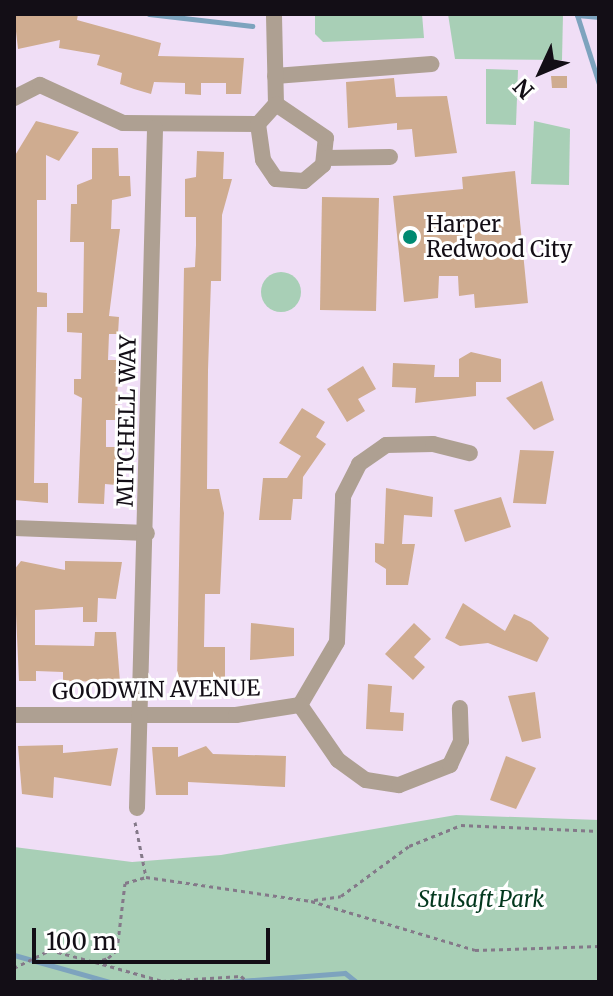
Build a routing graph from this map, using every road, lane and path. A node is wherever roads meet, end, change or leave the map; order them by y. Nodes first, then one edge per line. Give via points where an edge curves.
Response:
1 (274, 14) edge
2 (432, 64) dead end
3 (275, 76) junction
4 (14, 98) edge
5 (276, 104) junction
6 (258, 124) junction
7 (155, 128) junction
8 (390, 157) dead end
9 (326, 158) junction
10 (470, 453) dead end
11 (14, 528) edge
12 (147, 533) junction
13 (300, 705) junction
14 (460, 708) dead end
15 (14, 715) edge
16 (141, 715) junction
17 (137, 808) joint
18 (599, 831) edge
19 (146, 877) junction
20 (311, 901) junction
21 (599, 946) edge
22 (95, 962) junction
23 (14, 968) edge
24 (248, 982) edge

1 - 3 street
2 - 3 street
3 - 5 street
4 - 7 street via 40,85 123,123
5 - 6 street
5 - 9 street via 326,138
6 - 7 street
6 - 9 street via 263,160 276,179 304,181
7 - 12 street, MITCHELL WAY
8 - 9 street
10 - 13 street via 433,444 386,445 359,464 343,496 337,642
11 - 12 street
12 - 16 street, MITCHELL WAY
13 - 14 street via 338,760 366,780 399,785 450,765 461,741
13 - 16 street, GOODWIN AVENUE
15 - 16 street, GOODWIN AVENUE
16 - 17 street, MITCHELL WAY
17 - 19 path via 133,839
18 - 20 path via 461,825 409,846 341,896
19 - 20 path
19 - 22 path via 125,883 117,950
20 - 21 path via 475,950
22 - 23 path via 50,950
22 - 24 path via 162,981 228,976

